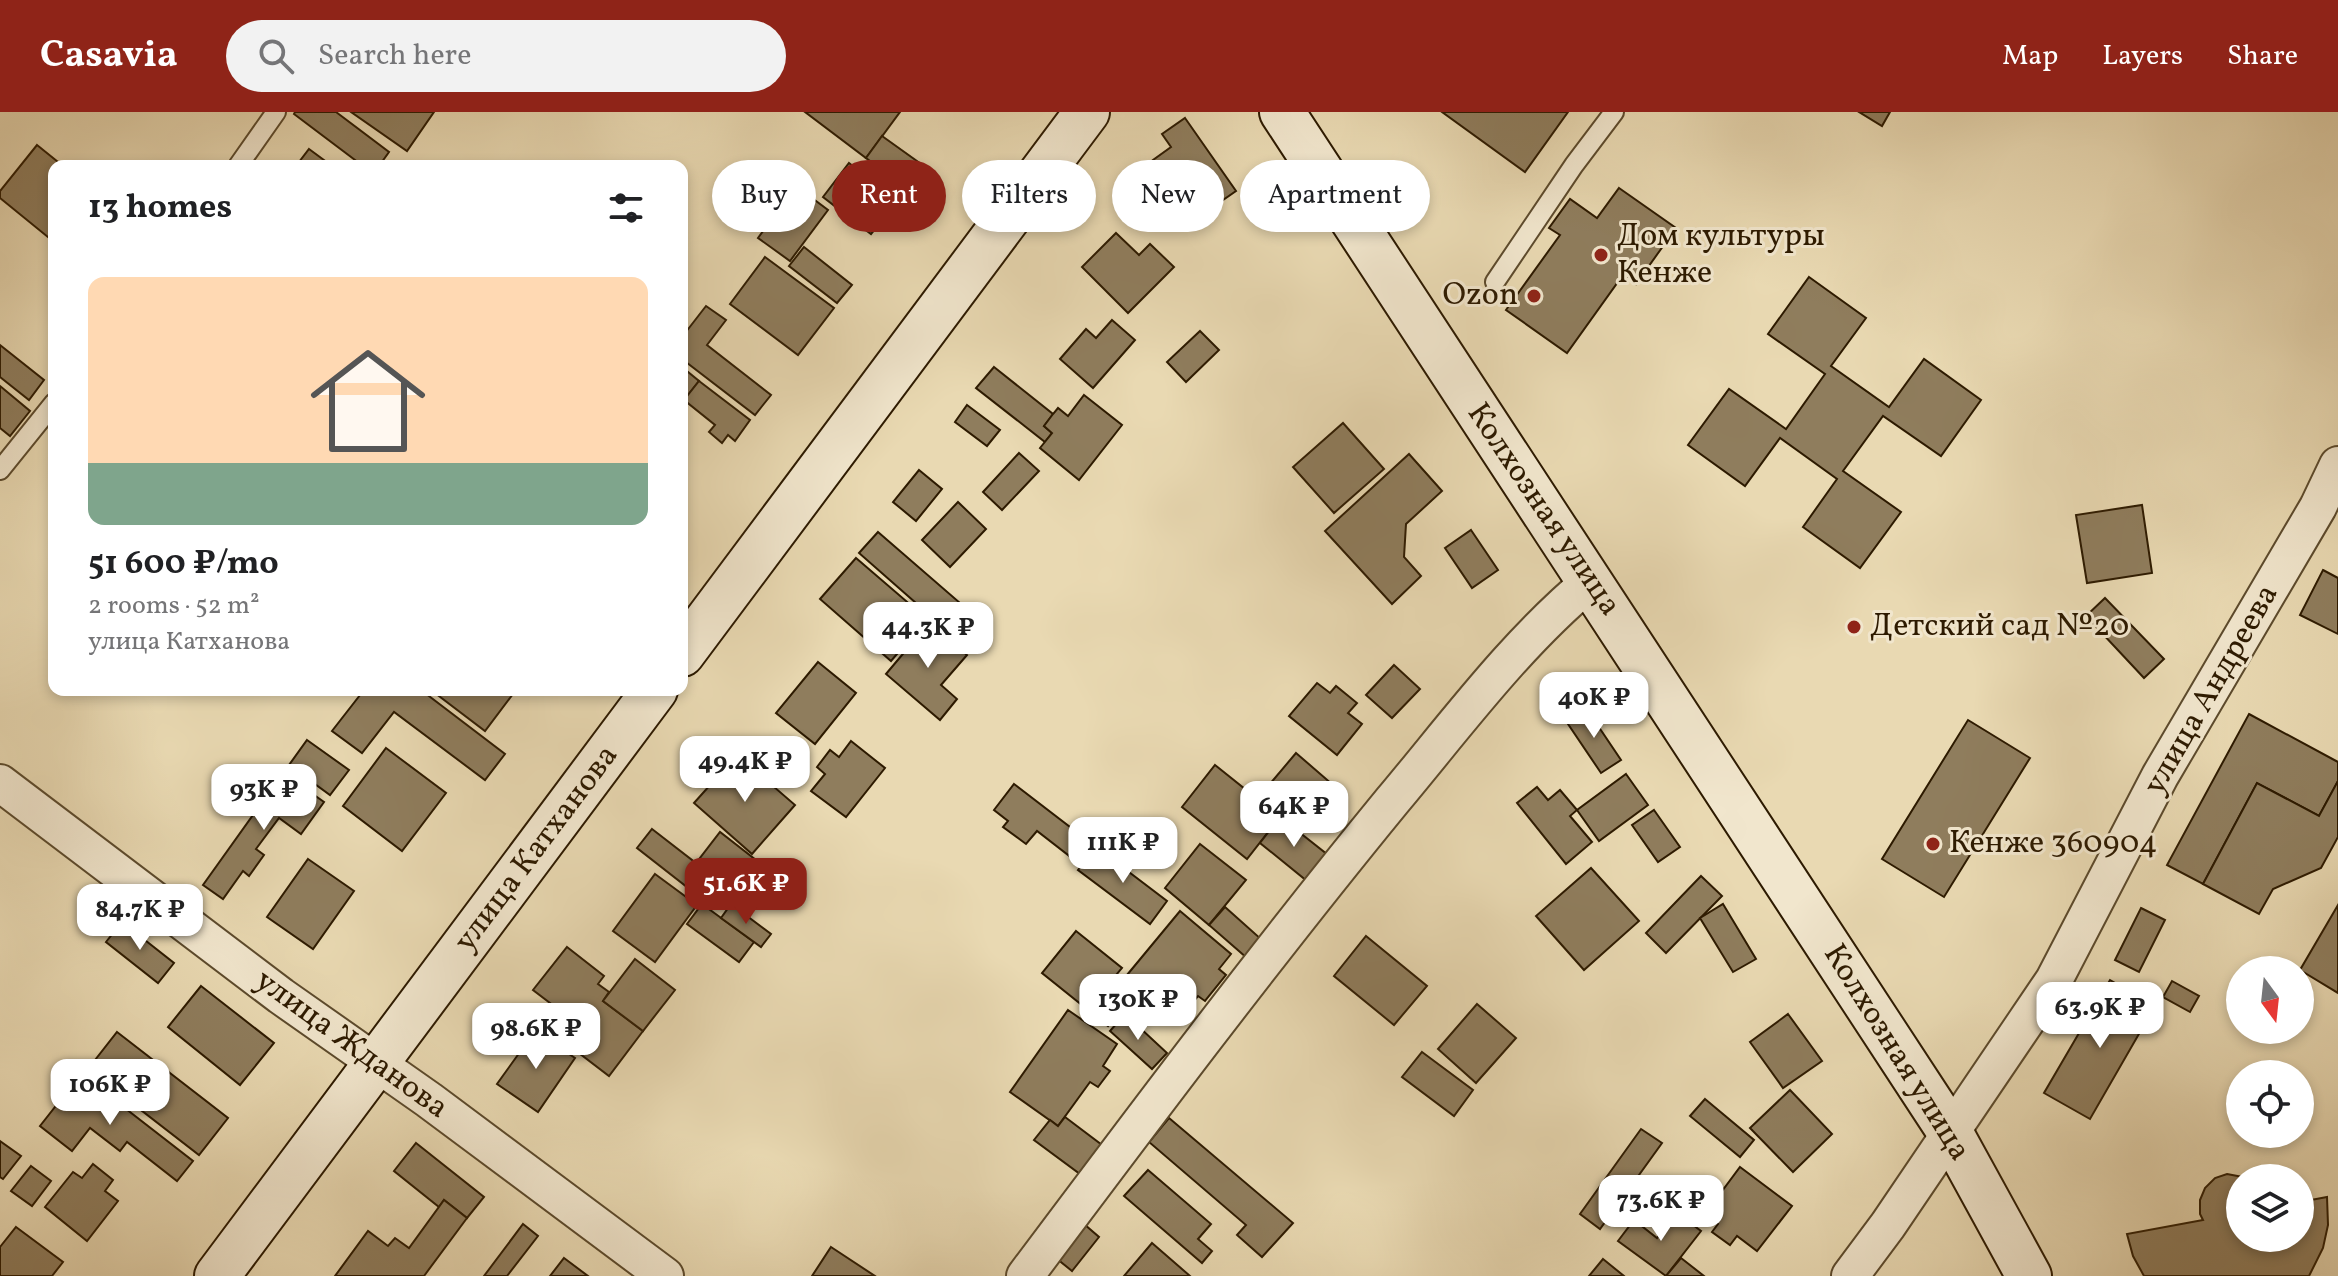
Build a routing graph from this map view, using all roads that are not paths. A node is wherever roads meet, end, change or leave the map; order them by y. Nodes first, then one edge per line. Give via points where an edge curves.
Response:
1 (276, 112) edge
2 (1087, 112) edge
3 (1282, 112) edge
4 (1614, 112) edge
5 (242, 160) edge
6 (1495, 282) dead end
7 (48, 410) edge
8 (2338, 465) edge
9 (0, 470) edge
10 (1591, 581) junction
11 (688, 646) edge
12 (651, 696) edge
13 (0, 783) edge
14 (377, 1063) junction
15 (1950, 1132) junction
16 (217, 1276) edge
17 (665, 1276) edge
18 (1025, 1276) edge
19 (1850, 1276) edge
20 (2029, 1276) edge

1 - 5 lane
2 - 11 street
3 - 10 street, Колхозная улица
4 - 6 lane
7 - 9 lane
8 - 15 street, улица Андреева via 2160,776 2054,980
10 - 15 street, Колхозная улица
10 - 18 street via 1516,655 1325,883
12 - 14 street, улица Катханова
13 - 14 street, улица Жданова
14 - 16 street, улица Катханова
14 - 17 street, улица Жданова
15 - 19 street, улица Андреева
15 - 20 street, Колхозная улица

